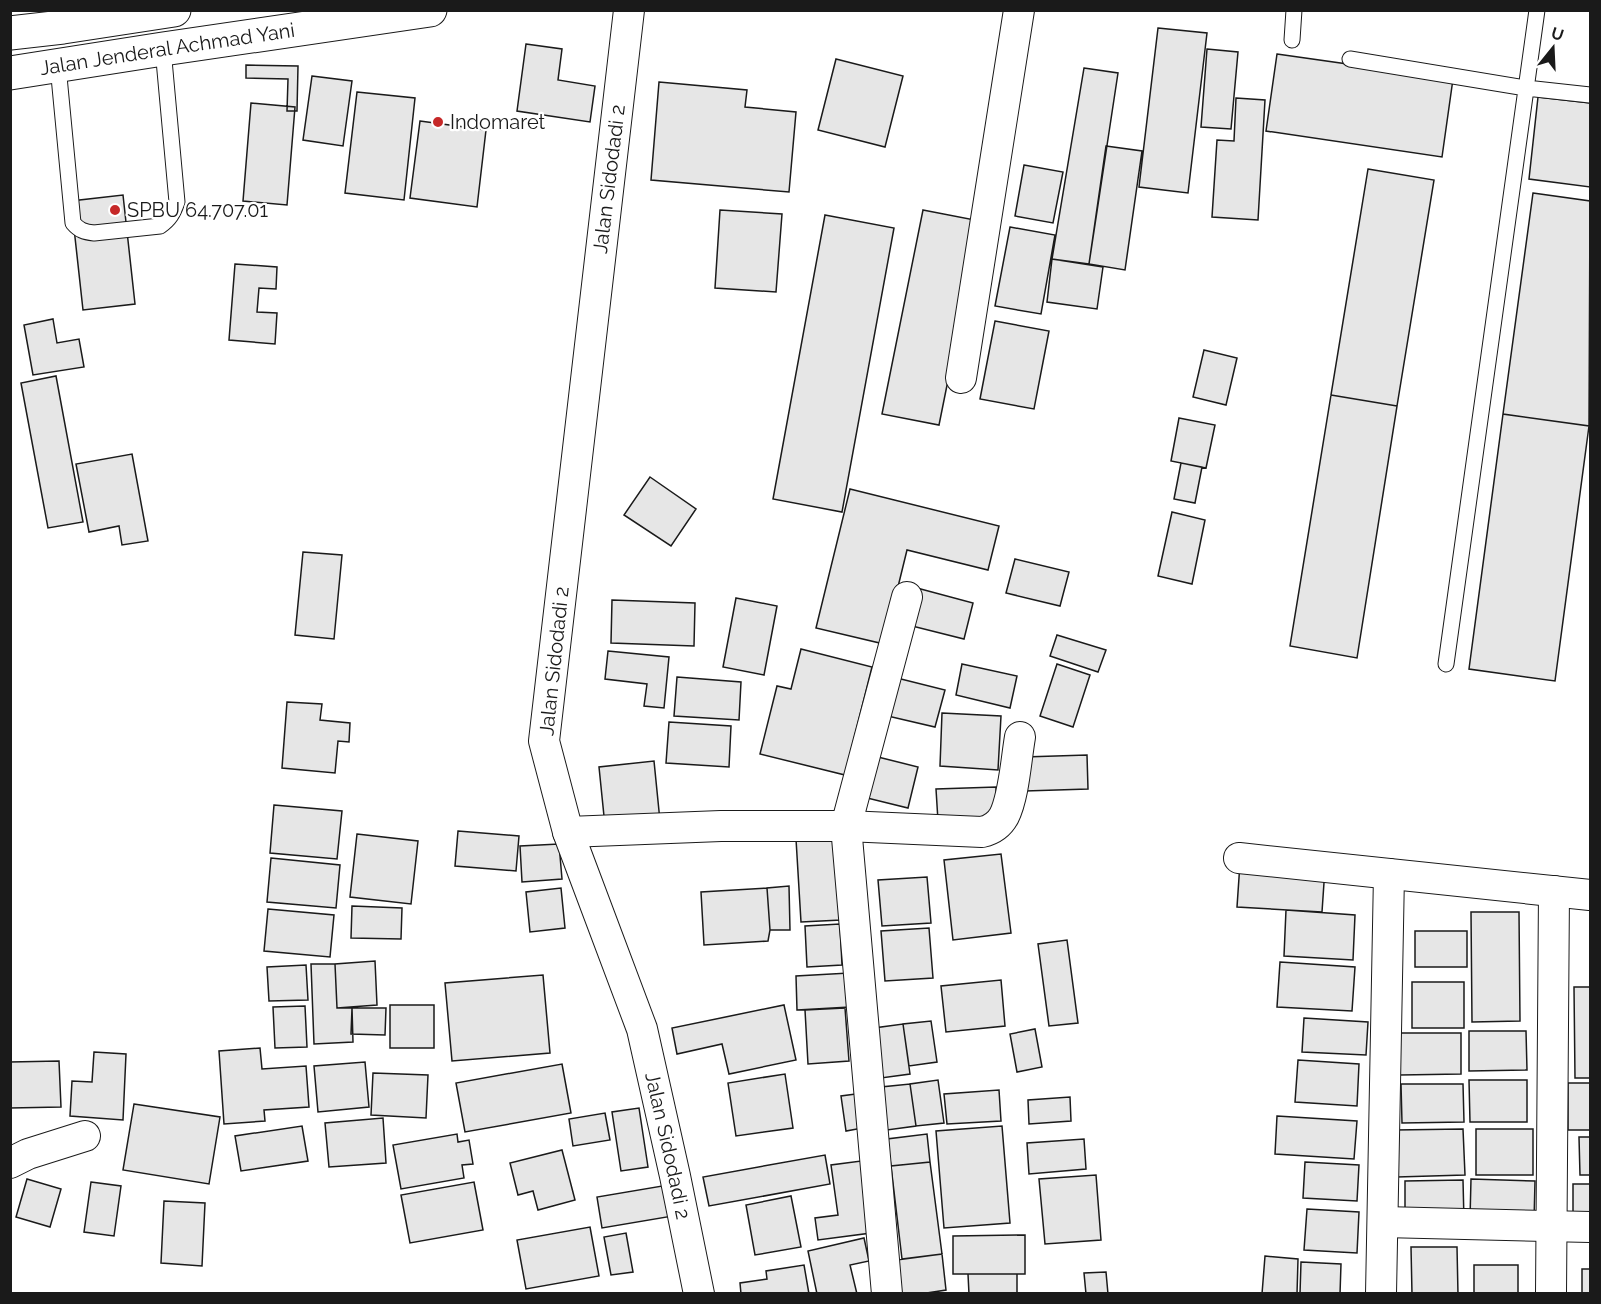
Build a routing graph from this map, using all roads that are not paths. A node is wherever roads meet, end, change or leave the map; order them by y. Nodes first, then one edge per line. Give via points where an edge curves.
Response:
1 (174, 10) edge
2 (430, 10) edge
3 (629, 10) edge
4 (1018, 10) edge
5 (1294, 10) edge
6 (1538, 10) edge
7 (10, 33) edge
8 (1293, 40) dead end
9 (163, 49) junction
10 (1350, 59) dead end
11 (58, 66) junction
12 (10, 74) edge
13 (1526, 88) junction
14 (1590, 95) edge
15 (961, 378) dead end
16 (907, 597) dead end
17 (1446, 664) dead end
18 (1020, 737) dead end
19 (846, 826) junction
20 (568, 832) junction
21 (1239, 858) dead end
22 (1389, 874) junction
23 (1554, 891) junction
24 (1590, 895) edge
25 (85, 1136) dead end
26 (10, 1163) edge
27 (1383, 1222) junction
28 (1551, 1226) junction
29 (1590, 1227) edge
30 (699, 1293) edge
31 (887, 1293) edge
32 (1381, 1293) edge
33 (1551, 1293) edge

1 - 7 highway, Jalan Jenderal Achmad Yani
2 - 9 highway, Jalan Jenderal Achmad Yani
3 - 20 street, Jalan Sidodadi 2 via 544,741
4 - 15 street
5 - 8 lane
6 - 13 lane
9 - 11 highway, Jalan Jenderal Achmad Yani
9 - 11 lane via 177,202 174,213 160,226 94,233 73,223
10 - 13 lane
11 - 12 highway, Jalan Jenderal Achmad Yani
13 - 14 lane
13 - 17 lane
16 - 19 street
18 - 19 street via 1009,799 1003,818 992,830
19 - 20 street
19 - 31 street
20 - 30 street, Jalan Sidodadi 2 via 642,1029
21 - 22 street
22 - 23 street
22 - 27 street
23 - 24 street
23 - 28 street
25 - 26 street
27 - 28 street
27 - 32 street
28 - 29 street
28 - 33 street

